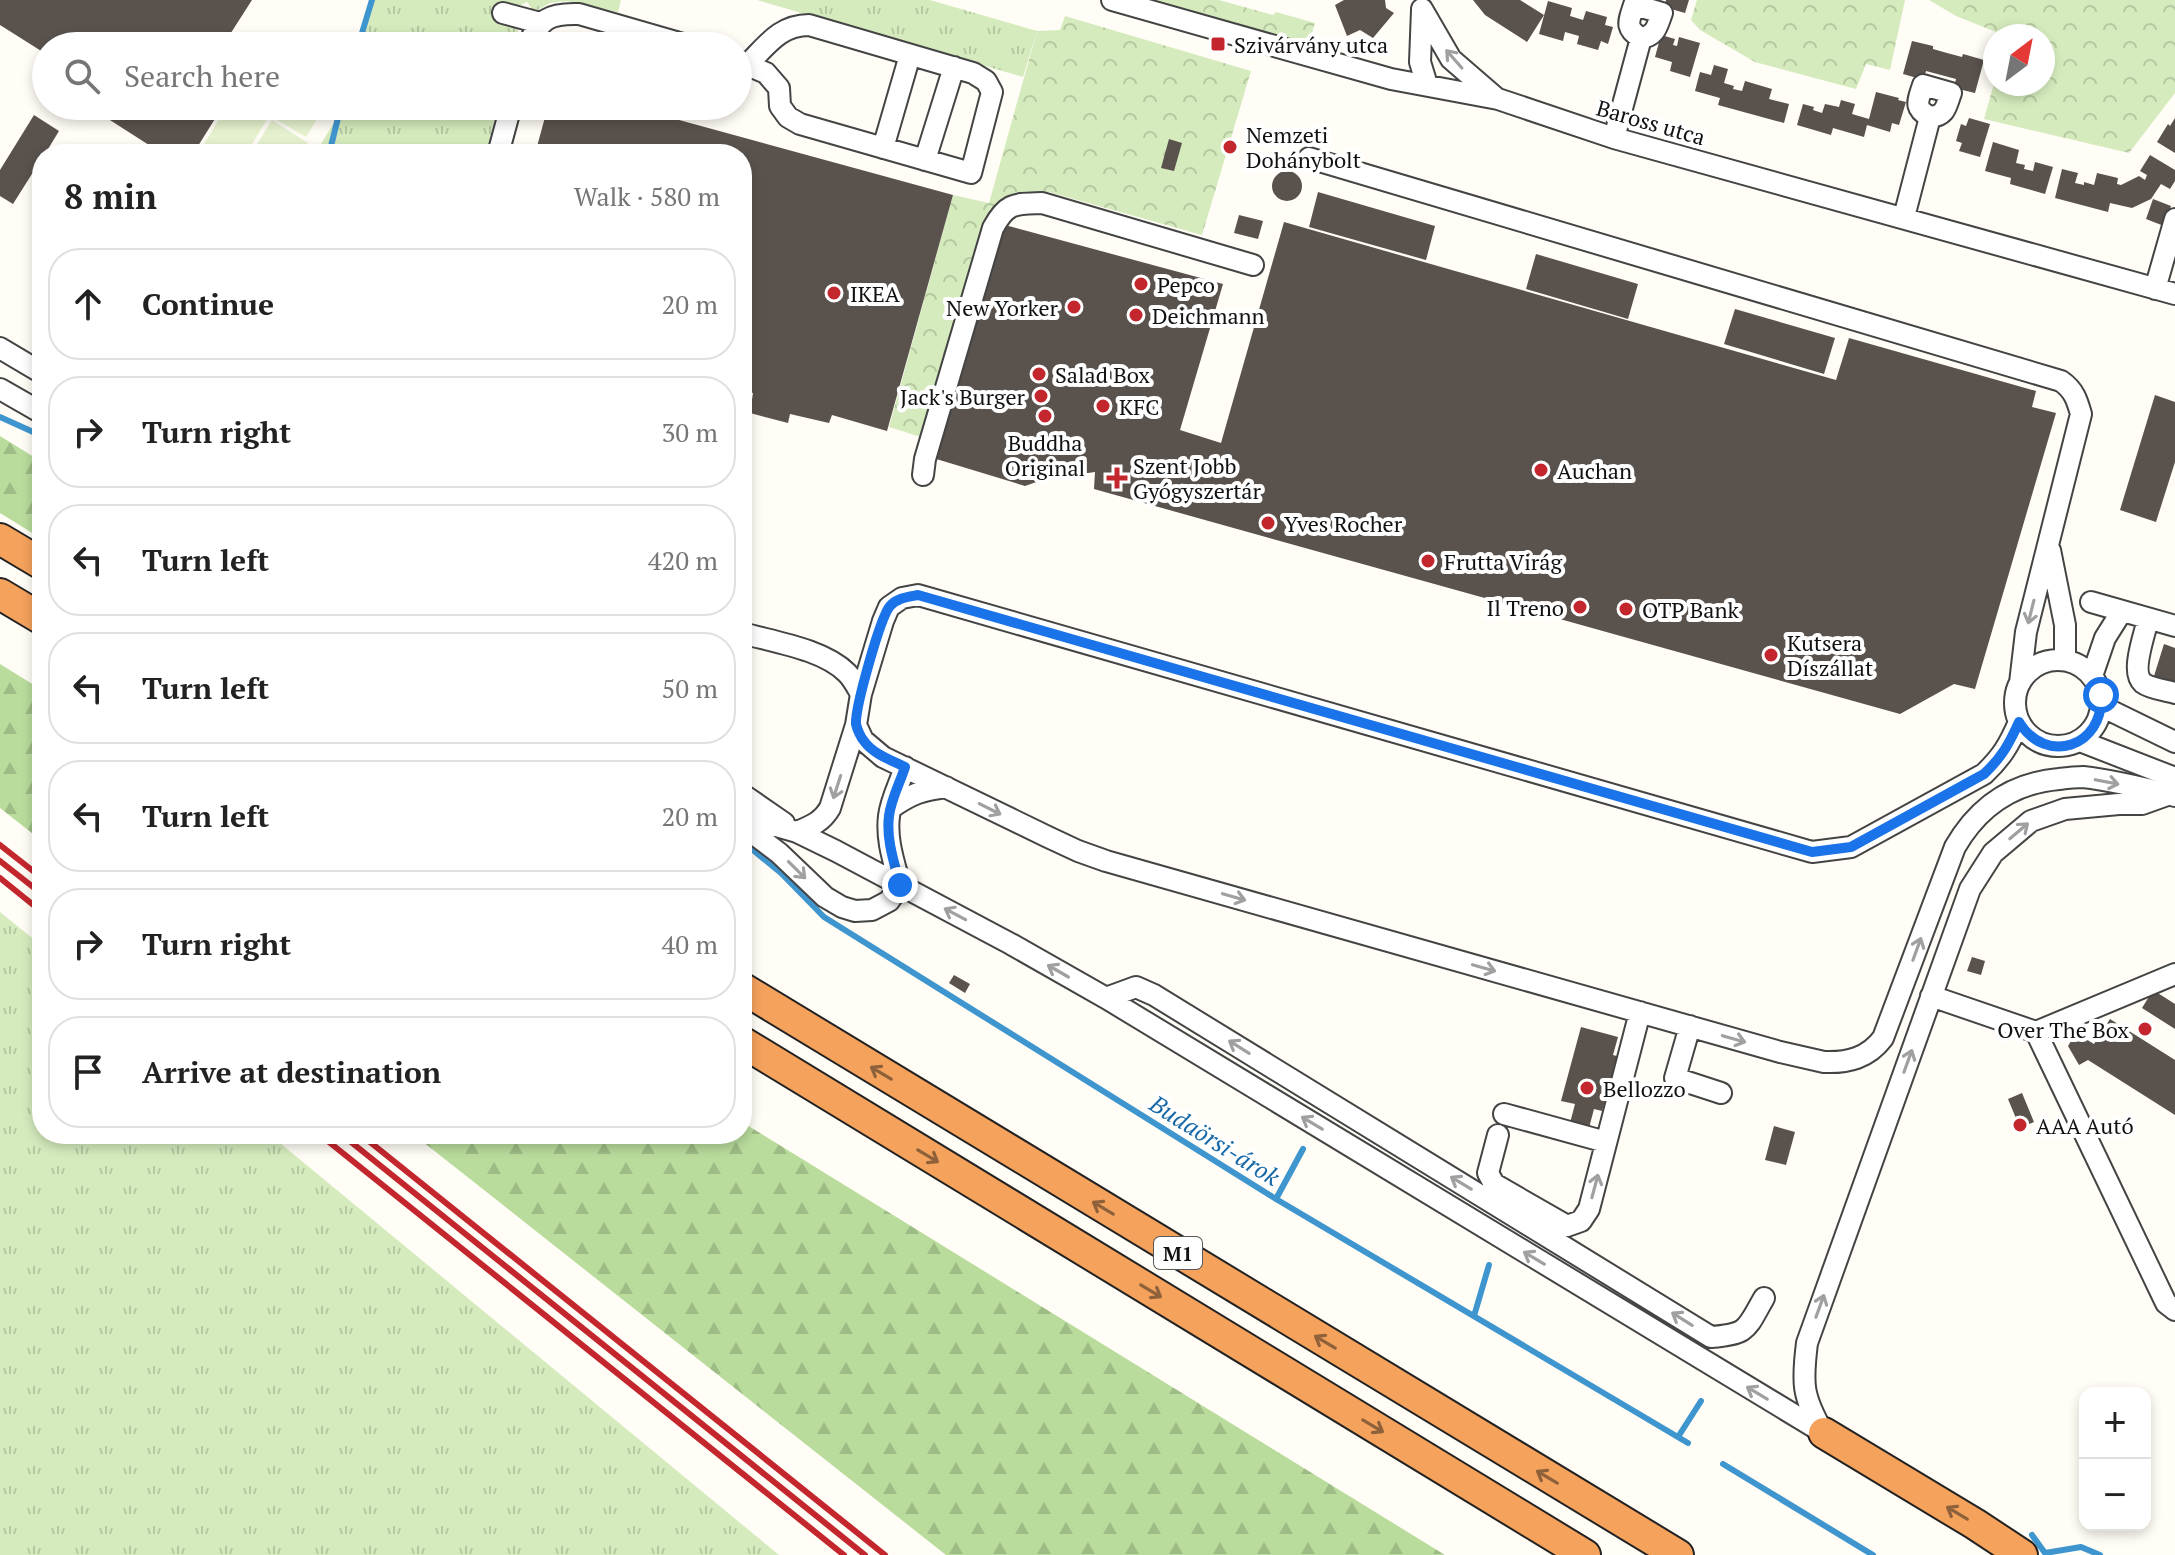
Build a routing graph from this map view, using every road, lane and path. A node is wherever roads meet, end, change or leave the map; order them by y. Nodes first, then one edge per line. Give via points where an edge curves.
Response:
1 (1112, 0) edge
2 (1421, 5) edge
3 (503, 13) dead end
4 (540, 23) junction
5 (535, 32) edge
6 (641, 32) edge
7 (1641, 38) dead end
8 (752, 55) edge
9 (910, 55) junction
10 (752, 66) edge
11 (954, 67) junction
12 (1427, 85) junction
13 (1498, 99) junction
14 (1930, 117) dead end
15 (507, 120) edge
16 (1614, 138) junction
17 (501, 144) edge
18 (883, 148) junction
19 (1309, 158) dead end
20 (925, 160) junction
21 (1904, 217) junction
22 (2175, 219) edge
23 (1253, 265) dead end
24 (2165, 292) edge
25 (0, 348) edge
26 (32, 367) edge
27 (0, 389) edge
28 (32, 407) edge
29 (923, 475) dead end
30 (0, 539) edge
31 (2048, 542) junction
32 (32, 558) edge
33 (0, 594) edge
34 (2091, 602) dead end
35 (2122, 611) junction
36 (32, 613) edge
37 (2148, 619) junction
38 (2175, 626) edge
39 (752, 636) edge
40 (876, 642) junction
41 (2065, 660) junction
42 (834, 662) junction
43 (2092, 676) junction
44 (2020, 683) junction
45 (2175, 693) edge
46 (861, 694) junction
47 (2101, 706) junction
48 (2019, 722) junction
49 (856, 725) junction
50 (2080, 741) junction
51 (2175, 742) edge
52 (905, 767) junction
53 (946, 787) junction
54 (2173, 789) edge
55 (752, 800) edge
56 (891, 808) junction
57 (752, 819) edge
58 (797, 832) junction
59 (752, 833) edge
60 (900, 885) junction
61 (2175, 974) edge
62 (752, 994) edge
63 (1931, 996) junction
64 (1106, 998) junction
65 (1640, 1012) junction
66 (1690, 1026) junction
67 (2036, 1032) junction
68 (752, 1048) edge
69 (1721, 1093) dead end
70 (1512, 1116) dead end
71 (1498, 1135) dead end
72 (1606, 1142) junction
73 (1764, 1298) dead end
74 (2175, 1310) edge
75 (1824, 1433) junction
76 (1614, 1518) junction
77 (1585, 1555) edge
78 (1678, 1555) edge
79 (1699, 1555) edge
80 (2022, 1555) edge

1 - 12 street, Baross utca
2 - 12 street via 1420,62
13 -> 2 street via 1451,59
3 - 4 street
4 - 5 street
4 - 6 street via 560,14 579,14
7 - 16 street
8 - 9 street via 782,31 809,25
9 - 11 street
9 - 18 street
10 - 18 street via 779,88 780,106 788,117
11 - 20 street
11 - 20 street via 986,81 992,92 971,173
12 - 13 street, Baross utca
13 - 16 street, Baross utca
14 - 21 street
15 - 17 street
16 - 21 street, Baross utca
18 - 20 street
19 - 31 street via 2061,381 2076,396 2081,414
21 - 24 street, Baross utca
22 - 24 street
23 - 29 street via 1042,203 1014,204 993,228
25 - 26 street
27 - 28 street
30 - 32 highway
31 - 41 street via 2065,625
31 -> 44 street via 2026,632
33 - 36 highway
34 - 35 street
35 - 37 street
35 - 43 street via 2105,638
37 - 38 street
37 - 45 street via 2138,677
39 - 42 street
40 - 42 street
40 - 46 street
40 - 48 street via 889,607 918,595 1812,852 1851,847 1984,774 2009,746
41 - 43 street
41 - 44 street via 2039,664
42 - 46 street
43 - 47 street
44 - 48 street via 2015,701
46 - 49 street
47 - 50 street via 2095,726
47 - 51 street
48 - 50 street via 2045,745
49 - 52 street via 871,748
49 -> 58 street via 830,808 817,823
50 - 54 street
52 - 53 street
52 - 56 street
53 - 56 street via 921,790
53 -> 65 street via 1106,861
63 -> 54 street via 1970,889 1993,853 2031,821 2065,809 2142,804
66 -> 54 street via 1824,1062 1856,1059 1883,1038 1955,847 1977,815 2031,783 2082,777
55 - 58 street
56 - 60 street via 888,830
57 - 58 street
58 - 60 street
59 -> 60 street via 842,907 872,910 889,901
64 -> 60 street
61 - 67 street
76 -> 62 highway, M1
63 - 67 street
75 -> 63 street via 1810,1409 1802,1378 1807,1343
73 -> 64 street via 1745,1329 1733,1336 1711,1337 1154,995 1136,987
75 -> 64 street
65 - 66 street
65 - 72 street
66 - 69 street via 1675,1078
67 - 74 street via 2166,1303
68 -> 77 highway, M1
70 - 72 street
71 -> 72 street via 1488,1173 1494,1184 1567,1226 1581,1221 1589,1209
80 -> 75 highway
76 - 78 highway, M1
76 - 79 highway

